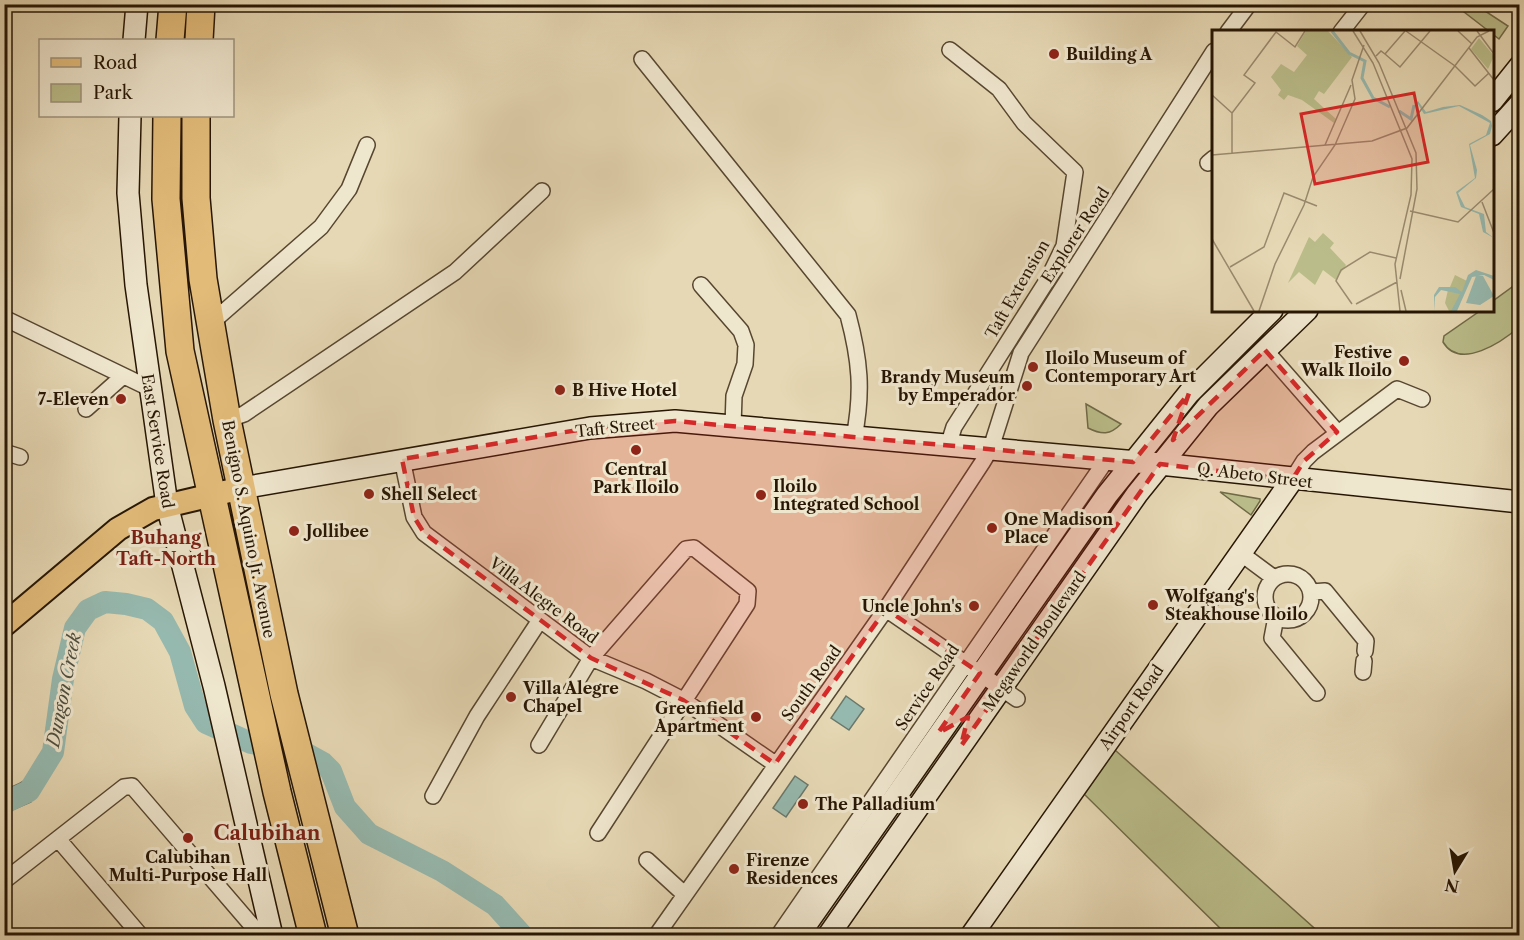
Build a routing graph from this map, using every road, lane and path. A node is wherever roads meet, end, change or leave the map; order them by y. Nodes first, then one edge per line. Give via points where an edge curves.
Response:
1 (137, 4) edge
2 (173, 4) edge
3 (201, 4) edge
4 (1249, 4) edge
5 (1363, 4) edge
6 (1230, 30) edge
7 (1343, 30) edge
8 (170, 37) edge
9 (134, 39) edge
10 (199, 39) edge
11 (950, 50) dead end
12 (1212, 54) edge
13 (642, 59) dead end
14 (1520, 66) edge
15 (1494, 99) edge
16 (1520, 104) edge
17 (129, 117) edge
18 (167, 117) edge
19 (196, 117) edge
20 (1494, 133) edge
21 (367, 145) dead end
22 (542, 191) dead end
23 (701, 285) dead end
24 (1270, 312) edge
25 (1305, 312) edge
26 (4, 318) edge
27 (210, 324) junction
28 (1265, 350) junction
29 (122, 377) junction
30 (151, 389) junction
31 (1189, 393) junction
32 (1422, 399) dead end
33 (86, 409) dead end
34 (1206, 410) junction
35 (227, 420) junction
36 (733, 426) junction
37 (1337, 432) junction
38 (854, 438) junction
39 (948, 446) junction
40 (991, 448) junction
41 (402, 459) junction
42 (1107, 459) junction
43 (1133, 462) junction
44 (1160, 464) junction
45 (1292, 480) junction
46 (242, 488) junction
47 (212, 494) junction
48 (1520, 502) edge
49 (167, 505) junction
50 (1097, 508) junction
51 (1118, 521) junction
52 (1239, 552) junction
53 (1274, 578) junction
54 (1311, 592) junction
55 (886, 609) junction
56 (1276, 617) junction
57 (540, 620) junction
58 (1014, 624) junction
59 (4, 625) edge
60 (1035, 639) junction
61 (591, 658) junction
62 (1364, 662) dead end
63 (973, 668) junction
64 (1317, 693) dead end
65 (1010, 694) junction
66 (683, 700) junction
67 (938, 733) junction
68 (539, 745) dead end
69 (961, 746) junction
70 (775, 764) junction
71 (433, 796) dead end
72 (598, 833) dead end
73 (58, 839) junction
74 (647, 860) dead end
75 (4, 881) edge
76 (334, 890) junction
77 (683, 893) junction
78 (304, 895) junction
79 (268, 935) edge
80 (141, 936) edge
81 (313, 936) edge
82 (345, 936) edge
83 (656, 936) edge
84 (778, 936) edge
85 (798, 936) edge
86 (828, 936) edge
87 (971, 936) edge

1 - 9 main road
2 - 8 highway
3 - 10 highway
4 - 6 street
5 - 7 street
8 - 10 highway
11 - 39 street, Taft Extension via 999,89 1024,123 1074,172 1064,246 1048,279 954,427
12 - 40 street, Explorer Road via 1020,353
13 - 38 street via 848,315 859,358
14 - 15 main road
16 - 20 main road
17 - 30 main road, East Service Road via 128,193 141,333
18 - 47 highway, Benigno S. Aquino Jr. Avenue via 166,199 180,351
19 - 27 highway, Benigno S. Aquino Jr. Avenue via 196,198
21 - 27 street via 349,189 321,227
22 - 35 street via 454,272 244,414
23 - 36 street via 741,330 746,345 745,364 734,396
24 - 31 main road, Megaworld Boulevard
25 - 28 main road, Megaworld Boulevard
26 - 29 street
27 - 35 highway, Benigno S. Aquino Jr. Avenue
28 - 34 main road, Megaworld Boulevard
28 - 37 street
29 - 30 street
29 - 33 street
30 - 49 main road, East Service Road
31 - 34 main road via 1189,408 1196,413
31 - 43 main road, Megaworld Boulevard
32 - 37 street via 1397,389
34 - 44 main road, Megaworld Boulevard
35 - 46 highway, Benigno S. Aquino Jr. Avenue
36 - 38 main road, Taft Street
36 - 41 main road, Taft Street via 675,421 590,428
37 - 45 street via 1304,461
38 - 39 main road, Taft Street
39 - 40 main road, Taft Street
40 - 42 main road, Q. Abeto Street
40 - 55 street, South Road
41 - 46 main road, Taft Street
41 - 57 street, Villa Alegre Road via 418,526
42 - 43 main road, Q. Abeto Street
42 - 63 street, Service Road
43 - 44 main road, Q. Abeto Street
43 - 50 main road, Megaworld Boulevard
44 - 45 main road, Q. Abeto Street
44 - 51 main road, Megaworld Boulevard
45 - 48 main road, Q. Abeto Street
45 - 52 main road, Airport Road
46 - 47 main road
46 - 76 highway, Benigno S. Aquino Jr. Avenue via 284,694
47 - 49 main road
47 - 78 highway, Benigno S. Aquino Jr. Avenue via 277,792
49 - 59 main road via 118,529
49 - 79 main road, East Service Road via 214,686
50 - 51 main road via 1114,505
50 - 58 main road, Megaworld Boulevard
51 - 60 main road, Megaworld Boulevard
52 - 53 street
52 - 87 main road, Airport Road
53 - 54 street via 1297,575
53 - 56 street via 1264,598
54 - 56 street via 1310,607 1299,618
54 - 62 street via 1325,591 1366,641
55 - 63 street
55 - 70 street, South Road
56 - 64 street via 1272,638
57 - 61 street, Villa Alegre Road
57 - 71 street via 477,716
58 - 60 main road via 1013,639 1017,644
58 - 63 main road, Megaworld Boulevard
60 - 65 main road, Megaworld Boulevard
61 - 66 street, Villa Alegre Road
61 - 66 street via 686,549 694,548 748,591 750,597
61 - 68 street
63 - 65 street
63 - 67 main road, Megaworld Boulevard
63 - 84 street, Service Road
65 - 69 main road, Megaworld Boulevard
66 - 70 street, Villa Alegre Road
66 - 72 street
67 - 69 main road via 958,727
67 - 85 main road, Megaworld Boulevard
69 - 86 main road, Megaworld Boulevard
70 - 77 street, South Road
73 - 75 street
73 - 79 street via 124,787 132,786
73 - 80 street
74 - 77 street
76 - 78 highway
76 - 82 highway, Benigno S. Aquino Jr. Avenue
77 - 83 street, South Road
78 - 81 highway, Benigno S. Aquino Jr. Avenue

